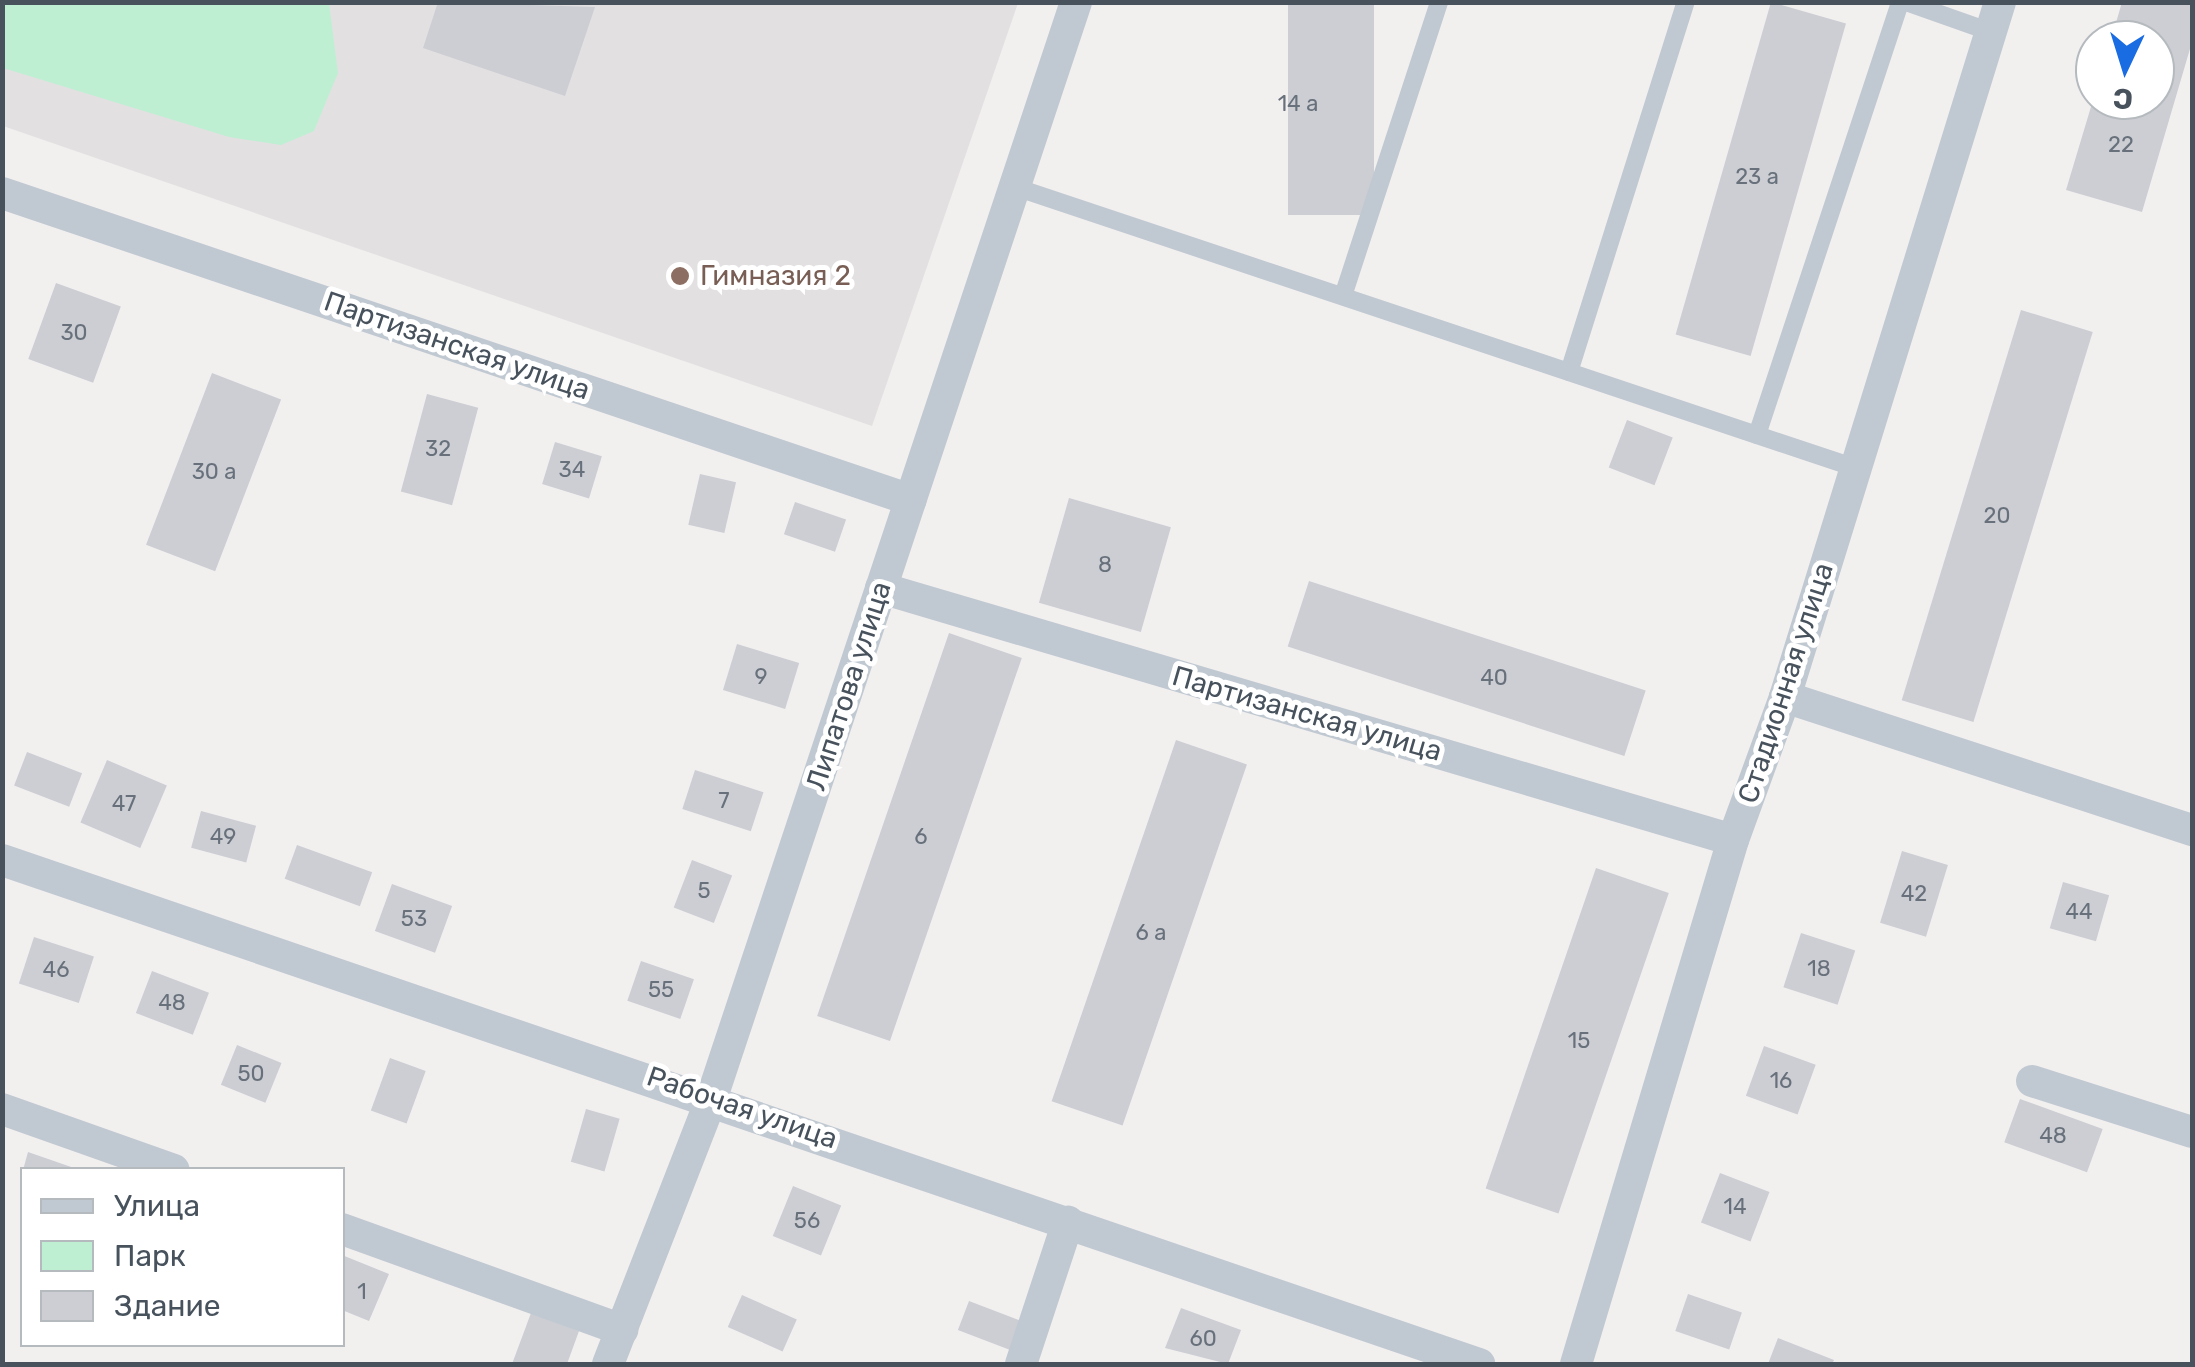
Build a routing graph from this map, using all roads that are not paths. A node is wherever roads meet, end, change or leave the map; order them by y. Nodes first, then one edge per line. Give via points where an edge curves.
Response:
1 (1076, 2) edge
2 (1438, 2) edge
3 (1686, 2) edge
4 (1903, 2) edge
5 (1995, 17) edge
6 (1015, 187) junction
7 (2, 193) edge
8 (1344, 293) junction
9 (1568, 372) junction
10 (1757, 436) junction
11 (1856, 468) junction
12 (911, 500) junction
13 (881, 588) junction
14 (1785, 697) junction
15 (2192, 830) edge
16 (1733, 840) junction
17 (2, 860) edge
18 (2032, 1081) dead end
19 (712, 1097) junction
20 (2, 1109) edge
21 (2192, 1132) edge
22 (166, 1167) edge
23 (1068, 1222) junction
24 (345, 1229) edge
25 (622, 1330) junction
26 (608, 1364) edge
27 (1021, 1364) edge
28 (1479, 1364) edge
29 (1576, 1364) edge

1 - 6 street, Липатова улица
2 - 8 lane
3 - 9 lane
4 - 5 lane
4 - 10 lane
5 - 11 street, Стадионная улица
6 - 8 lane
6 - 12 street, Липатова улица
7 - 12 street, Партизанская улица
8 - 9 lane
9 - 10 lane
10 - 11 lane
11 - 14 street, Стадионная улица
12 - 13 street, Липатова улица
13 - 16 street, Партизанская улица
13 - 19 street, Липатова улица
14 - 15 street
14 - 16 street, Стадионная улица
16 - 29 street, Стадионная улица
17 - 19 street, Рабочая улица
18 - 21 street
19 - 23 street, Рабочая улица
19 - 25 street, Липатова улица
20 - 22 street
23 - 27 street
23 - 28 street, Рабочая улица
24 - 25 street
25 - 26 street, Липатова улица

